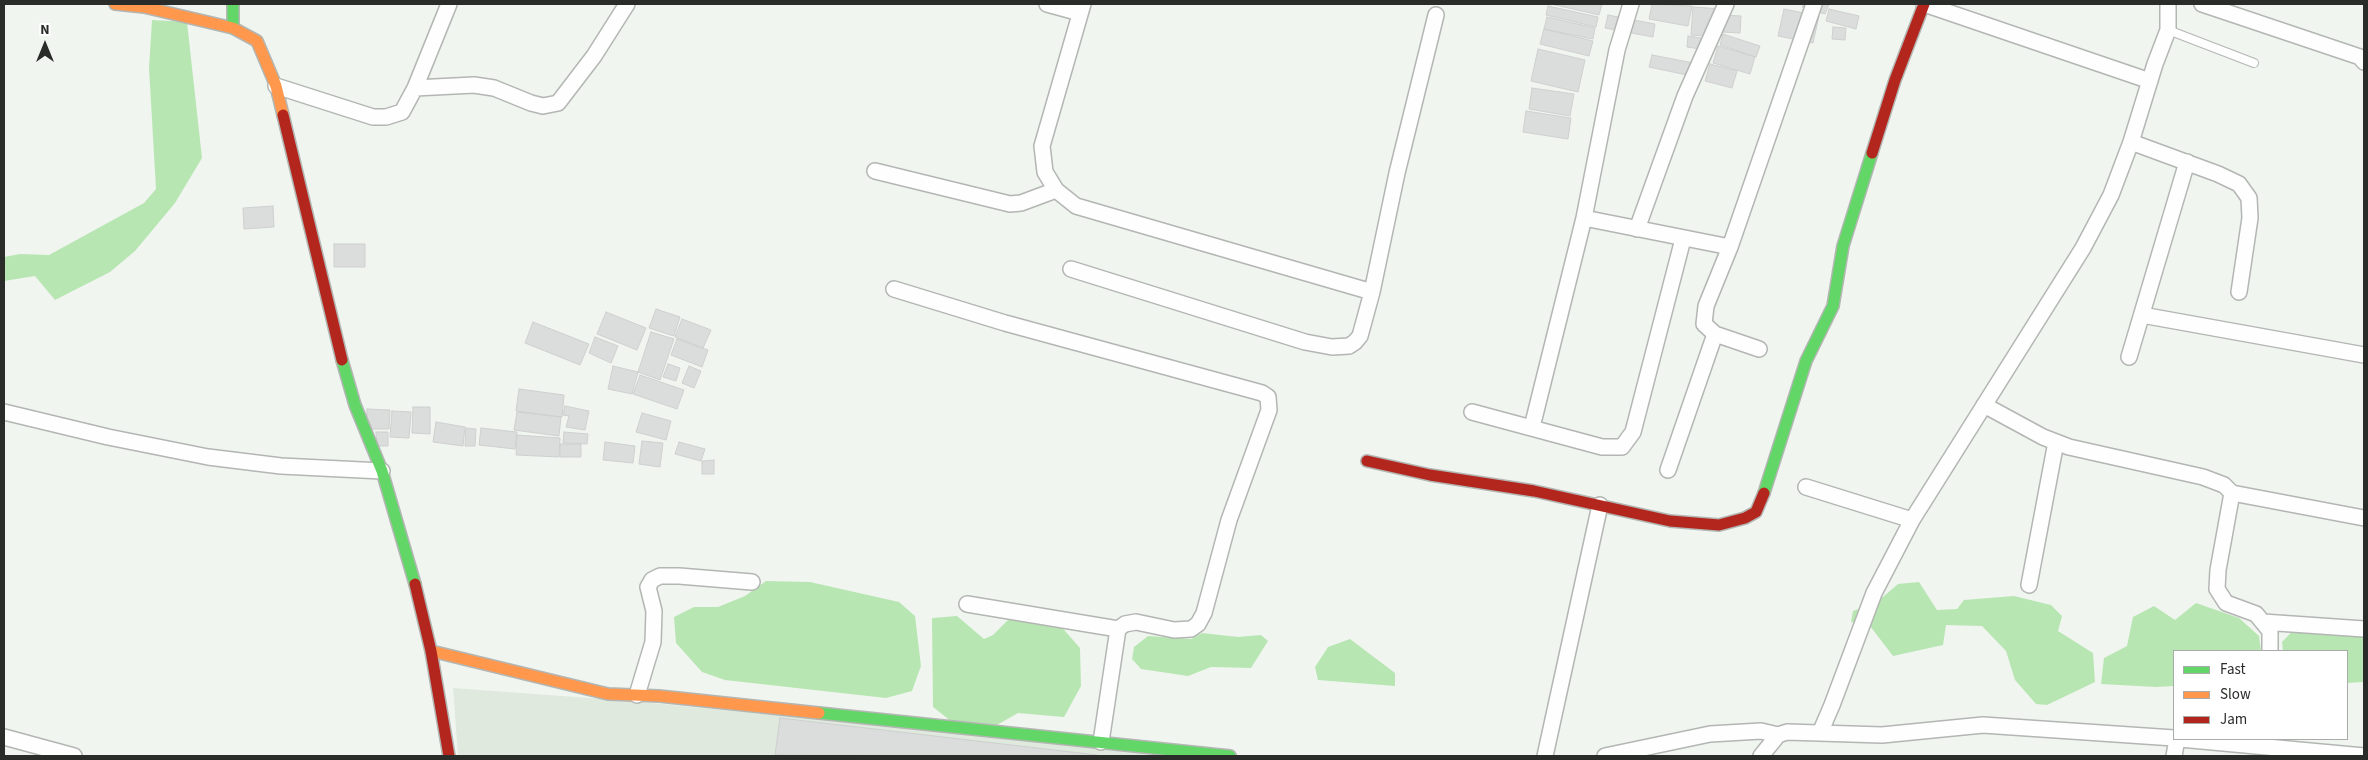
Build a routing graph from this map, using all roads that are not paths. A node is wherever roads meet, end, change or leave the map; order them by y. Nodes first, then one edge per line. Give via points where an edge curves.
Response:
1 (115, 4) edge
2 (233, 4) edge
3 (449, 4) edge
4 (628, 4) edge
5 (1047, 4) edge
6 (1631, 4) edge
7 (1726, 4) edge
8 (1814, 4) edge
9 (1924, 4) edge
10 (2168, 4) edge
11 (2202, 4) edge
12 (1081, 9) edge
13 (1436, 15) dead end
14 (233, 28) junction
15 (2168, 30) junction
16 (2364, 62) edge
17 (2254, 63) dead end
18 (2150, 81) junction
19 (276, 86) junction
20 (415, 88) junction
21 (2131, 142) junction
22 (2187, 162) junction
23 (875, 171) dead end
24 (1056, 190) junction
25 (1584, 218) junction
26 (1638, 229) junction
27 (1683, 239) junction
28 (1730, 247) junction
29 (1071, 269) dead end
30 (894, 289) dead end
31 (1372, 292) junction
32 (2239, 292) dead end
33 (2142, 315) junction
34 (1715, 334) junction
35 (1759, 349) dead end
36 (2364, 355) edge
37 (2129, 357) dead end
38 (1984, 405) junction
39 (4, 412) edge
40 (1472, 412) dead end
41 (1532, 427) junction
42 (2056, 442) junction
43 (1367, 461) dead end
44 (1668, 470) dead end
45 (382, 471) junction
46 (1806, 487) dead end
47 (2232, 493) junction
48 (1600, 505) junction
49 (2364, 518) edge
50 (1912, 520) junction
51 (752, 582) dead end
52 (2029, 585) dead end
53 (967, 604) dead end
54 (2262, 622) junction
55 (1118, 629) junction
56 (2364, 629) edge
57 (2270, 650) edge
58 (431, 651) junction
59 (637, 695) junction
60 (1820, 733) junction
61 (1778, 734) junction
62 (4, 737) edge
63 (2173, 739) edge
64 (2177, 740) edge
65 (2199, 740) edge
66 (1101, 742) junction
67 (2266, 743) edge
68 (2355, 755) edge
69 (74, 756) edge
70 (448, 756) edge
71 (1230, 756) edge
72 (1545, 756) edge
73 (1605, 756) edge
74 (1761, 756) edge
75 (2174, 756) edge

1 - 14 street via 144,7
2 - 14 street
3 - 20 street
4 - 20 street via 558,103 543,106 481,86
5 - 12 street
6 - 25 street via 1616,50
7 - 26 street via 1685,96
8 - 28 street
9 - 18 street
9 - 48 street via 1895,80 1843,246 1833,306 1806,361 1770,481 1756,512 1719,526 1670,521
10 - 15 street
11 - 16 street via 2360,57
12 - 24 street via 1042,146 1045,172
13 - 31 street
14 - 19 street via 257,41
15 - 17 lane
15 - 18 street
18 - 21 street
19 - 20 street via 373,117 402,112
19 - 45 street via 334,330 355,404
21 - 22 street
21 - 38 street via 2111,195 2083,248
22 - 32 street via 2239,184 2249,198 2250,218
22 - 33 street
23 - 24 street via 1010,204
24 - 31 street via 1076,206
25 - 26 street
25 - 41 street
26 - 27 street
27 - 28 street
27 - 41 street via 1633,432 1622,447 1602,447
28 - 34 street via 1706,306 1704,324
29 - 31 street via 1305,342 1332,347 1349,346 1360,336
30 - 55 street via 1268,397 1269,410 1229,520 1204,613 1198,624 1191,629 1174,630 1136,622
33 - 36 street
33 - 37 street
34 - 35 street
34 - 44 street
38 - 42 street
38 - 50 street
39 - 45 street via 208,457 281,466
40 - 41 street
42 - 47 street via 2204,478 2224,485
42 - 52 street
43 - 48 street
45 - 58 street via 406,549
46 - 50 street
47 - 49 street
47 - 54 street via 2217,589 2226,603 2256,614
48 - 72 street
50 - 60 street via 1874,593
51 - 59 street via 679,576 660,576 652,580 648,587 654,612 653,642
53 - 55 street
54 - 56 street
54 - 57 street via 2270,631
55 - 66 street
58 - 59 street via 608,694
58 - 70 street
59 - 66 street
60 - 61 street
60 - 63 street via 1882,736 1983,725
61 - 73 street via 1761,731 1710,734
61 - 74 street
62 - 69 street
64 - 75 street
65 - 67 street
66 - 71 street
67 - 68 street

